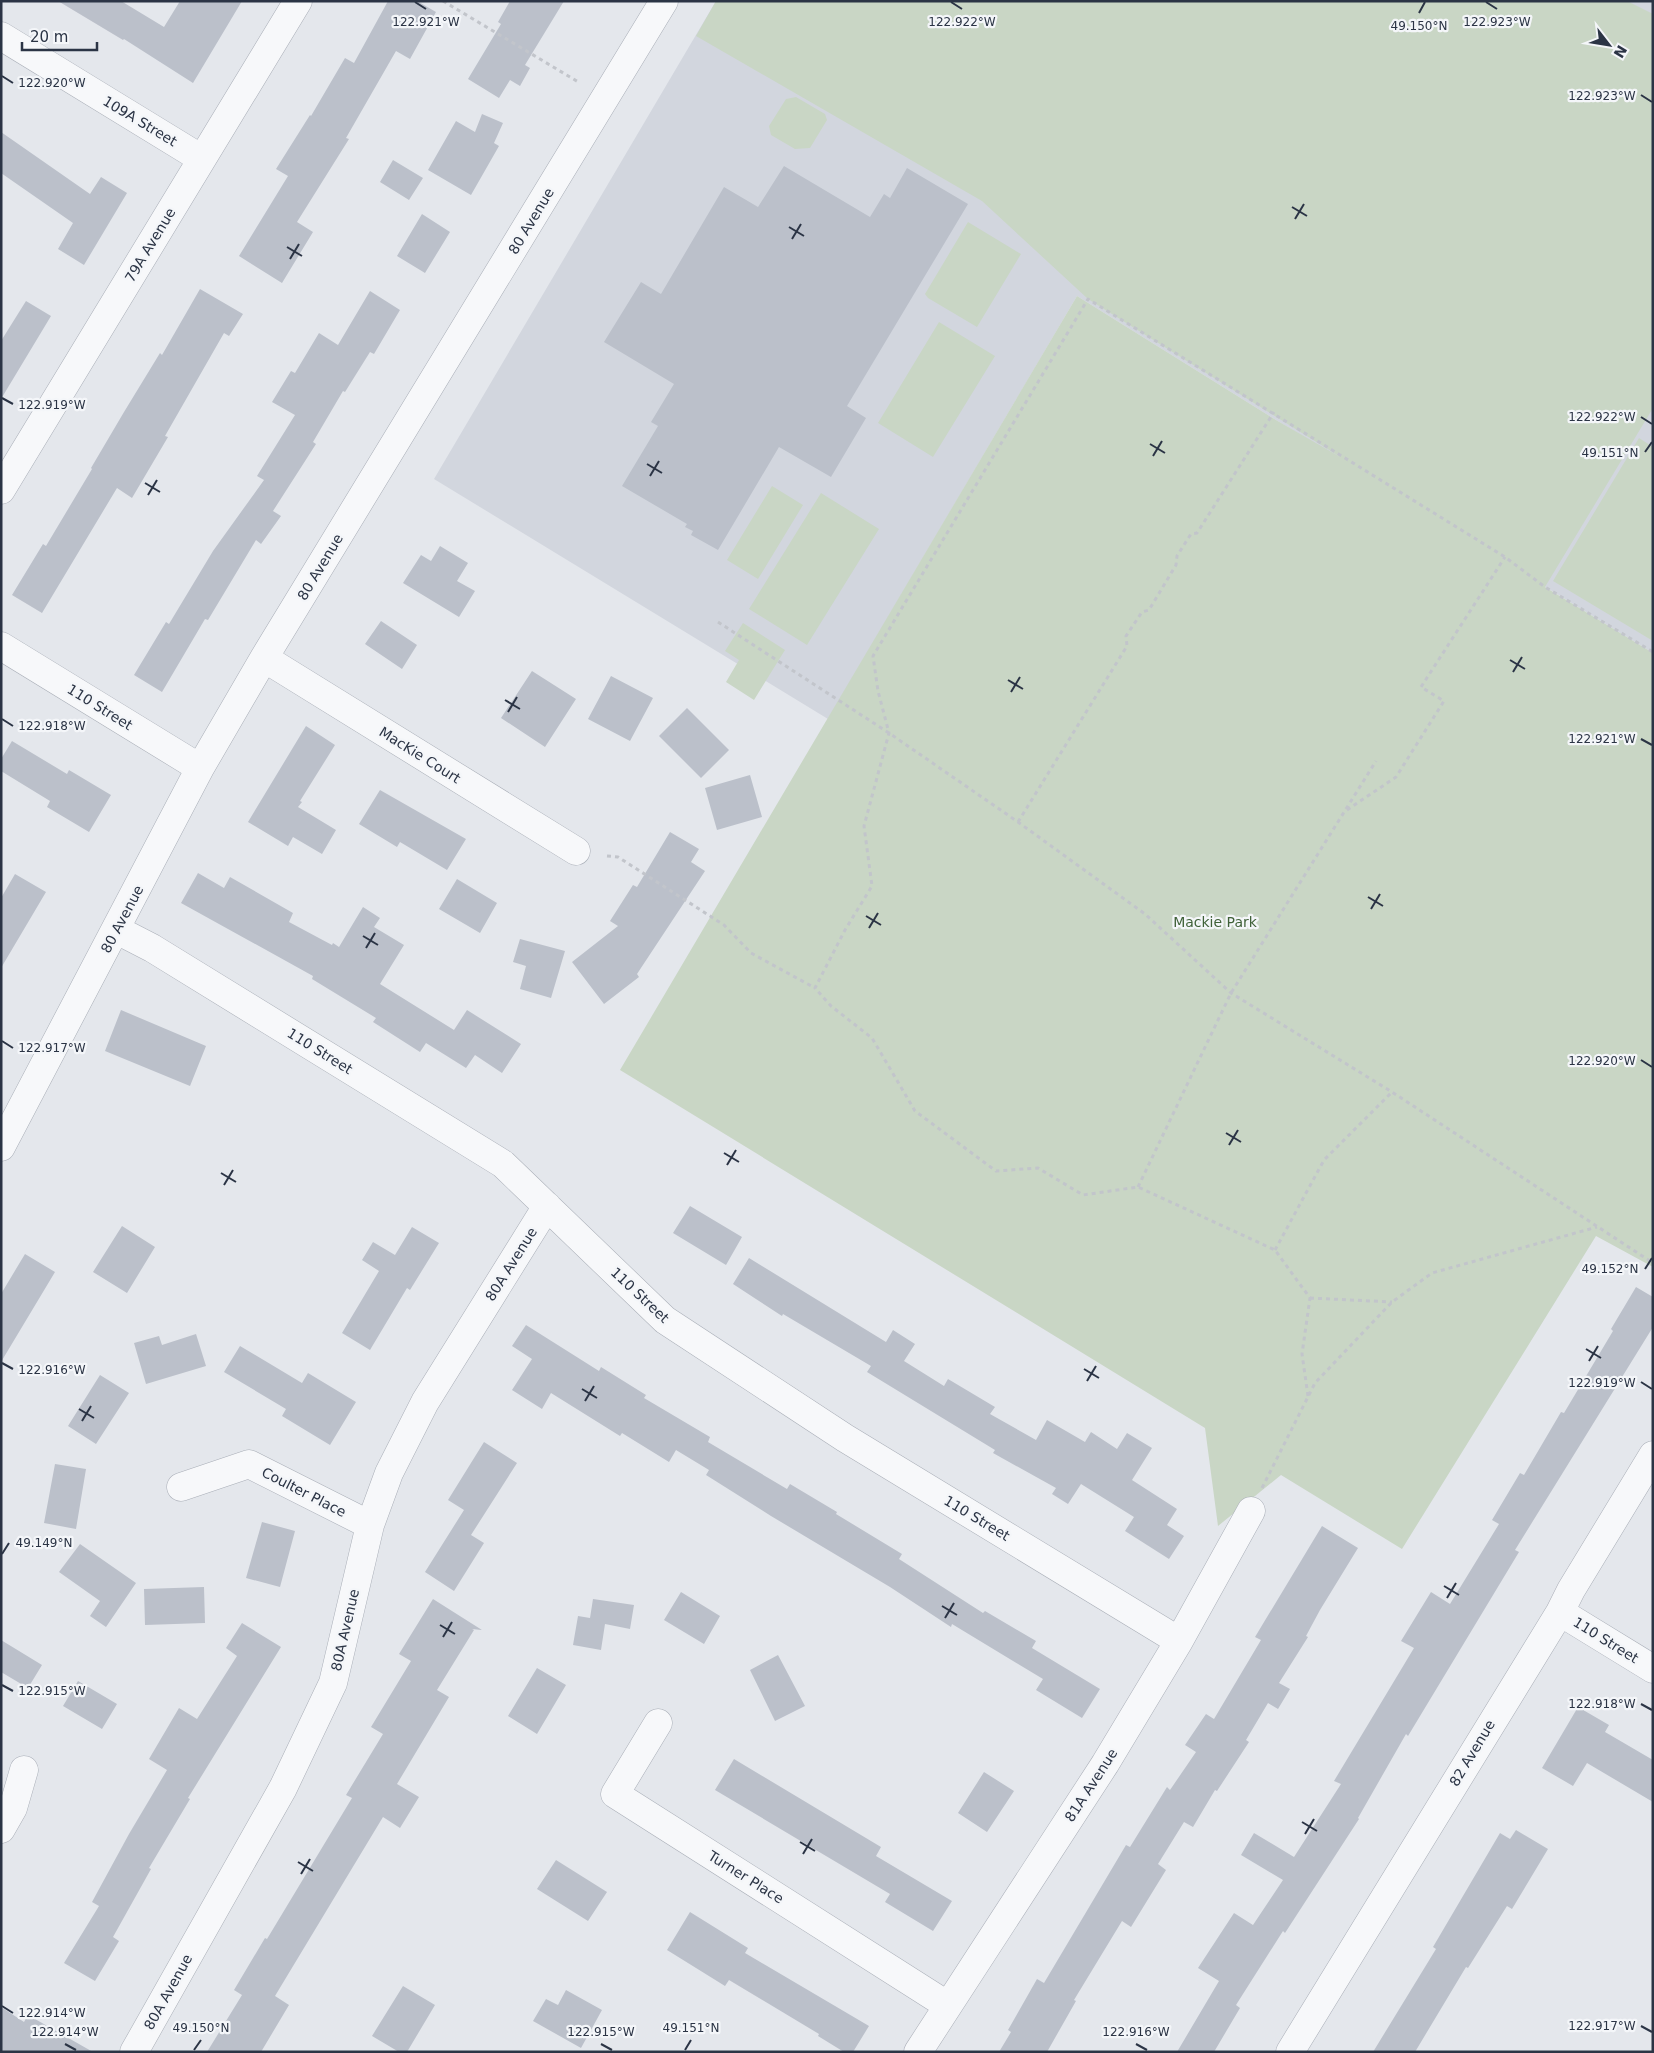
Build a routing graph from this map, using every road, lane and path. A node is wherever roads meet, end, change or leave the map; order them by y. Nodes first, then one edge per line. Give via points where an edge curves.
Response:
1 (298, 1) edge
2 (443, 1) edge
3 (664, 1) edge
4 (1, 36) edge
5 (580, 83) dead end
6 (202, 159) junction
7 (1274, 412) junction
8 (10, 457) edge
9 (1, 490) edge
10 (1505, 557) junction
11 (718, 622) dead end
12 (1, 646) edge
13 (1653, 652) edge
14 (264, 658) junction
15 (889, 733) junction
16 (1376, 761) dead end
17 (200, 768) junction
18 (1344, 812) junction
19 (1018, 822) junction
20 (576, 851) dead end
21 (607, 856) dead end
22 (117, 930) junction
23 (815, 988) junction
24 (1231, 993) junction
25 (1392, 1092) junction
26 (1, 1147) edge
27 (1138, 1187) junction
28 (547, 1206) junction
29 (1597, 1227) junction
30 (1275, 1250) junction
31 (1653, 1263) edge
32 (1310, 1298) junction
33 (1392, 1302) junction
34 (1308, 1396) junction
35 (1653, 1455) edge
36 (181, 1487) dead end
37 (1251, 1511) joint
38 (370, 1525) junction
39 (1560, 1612) junction
40 (1179, 1641) junction
41 (1653, 1669) edge
42 (658, 1723) dead end
43 (24, 1770) dead end
44 (1, 1829) edge
45 (947, 2004) junction
46 (134, 2052) edge
47 (918, 2052) edge
48 (1290, 2052) edge

1 - 6 street, 79A Avenue
2 - 5 path
3 - 14 street, 80 Avenue
4 - 6 street, 109A Street
6 - 8 street, 79A Avenue
7 - 10 path
7 - 15 path via 1088,299 873,656
7 - 19 path via 1197,533 1191,534 1148,610 1142,612 1126,636 1127,646
8 - 9 street, 79A Avenue
10 - 13 path via 1545,586
10 - 18 path via 1421,687 1444,701 1396,777
11 - 15 path
12 - 17 street, 110 Street
14 - 17 street, 80 Avenue
14 - 20 street, MacKie Court
15 - 19 path
15 - 23 path via 864,826 872,886
16 - 18 path
17 - 22 street, 80 Avenue
18 - 24 path
19 - 24 path via 1145,914
21 - 23 path via 618,857 724,925 751,953
22 - 26 street, 80 Avenue
22 - 28 street, 110 Street via 152,948 503,1164
23 - 27 path via 831,1006 872,1038 915,1112 996,1171 1038,1168 1083,1195
24 - 25 path
24 - 27 path
25 - 29 path
25 - 30 path via 1324,1160
27 - 30 path
28 - 38 street, 80A Avenue via 425,1402 390,1473
28 - 40 street, 110 Street via 665,1320 845,1438
29 - 31 path
29 - 33 path via 1432,1273
30 - 32 path
32 - 33 path
32 - 34 path via 1302,1354
33 - 34 path via 1315,1383
34 - 37 path
35 - 39 street, 82 Avenue
36 - 38 street, Coulter Place via 249,1464
37 - 40 street, 81A Avenue
38 - 46 street, 80A Avenue via 333,1683 283,1788
39 - 41 street, 110 Street
39 - 48 street, 82 Avenue
40 - 45 street, 81A Avenue via 1105,1764
42 - 45 street, Turner Place via 615,1794
43 - 44 street via 13,1808
45 - 47 street, 81A Avenue

